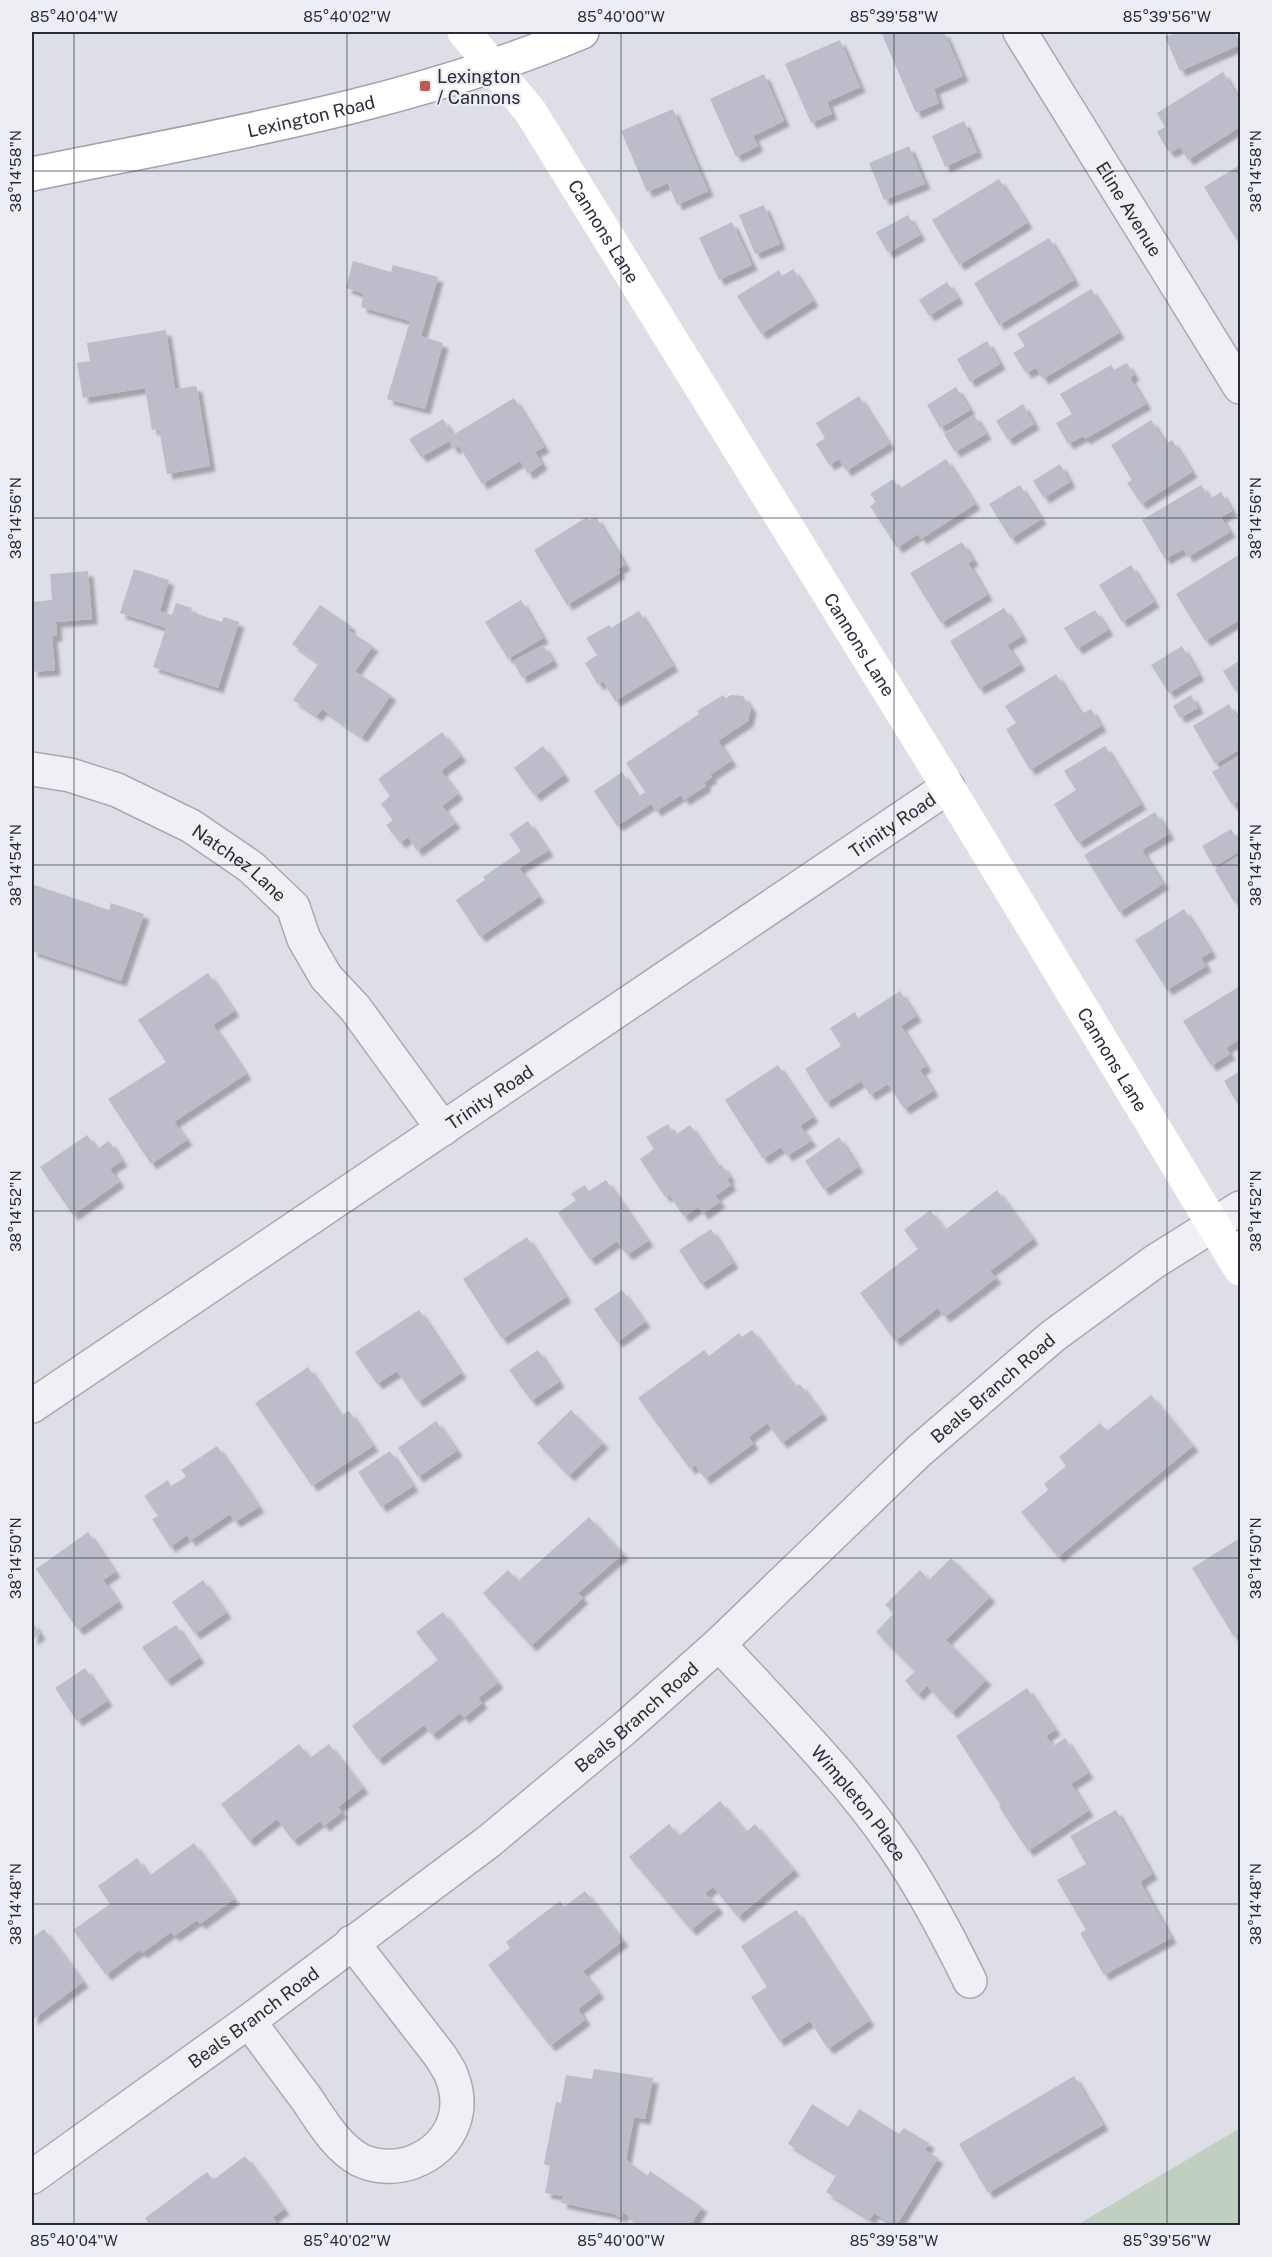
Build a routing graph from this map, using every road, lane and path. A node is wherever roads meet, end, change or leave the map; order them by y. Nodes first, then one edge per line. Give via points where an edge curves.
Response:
1 (464, 32) edge
2 (582, 32) edge
3 (1020, 32) edge
4 (492, 66) junction
5 (32, 174) edge
6 (1240, 387) edge
7 (32, 769) edge
8 (948, 788) junction
9 (443, 1129) junction
10 (1240, 1208) edge
11 (1213, 1224) junction
12 (1240, 1269) edge
13 (32, 1406) edge
14 (718, 1644) junction
15 (352, 1942) junction
16 (970, 1981) dead end
17 (249, 2021) junction
18 (32, 2177) edge

1 - 4 main road, Cannons Lane
2 - 4 main road, Lexington Road
3 - 6 street, Eline Avenue
4 - 5 main road, Lexington Road via 311,117
4 - 8 main road, Cannons Lane via 530,111
7 - 9 street, Natchez Lane via 70,775 117,790 191,826 251,867 293,907 304,939 326,977 356,1008
8 - 9 street, Trinity Road
8 - 11 main road, Cannons Lane
9 - 13 street, Trinity Road
10 - 11 street, Beals Branch Road
11 - 12 main road, Cannons Lane
11 - 14 street, Beals Branch Road via 1053,1336 919,1451
14 - 15 street, Beals Branch Road via 488,1842
14 - 16 street, Wimpleton Place via 836,1771 893,1844 934,1909
15 - 17 street, Beals Branch Road
15 - 17 street via 452,2076 456,2092 454,2121 450,2133 432,2152 389,2168 361,2160 337,2141
17 - 18 street, Beals Branch Road

